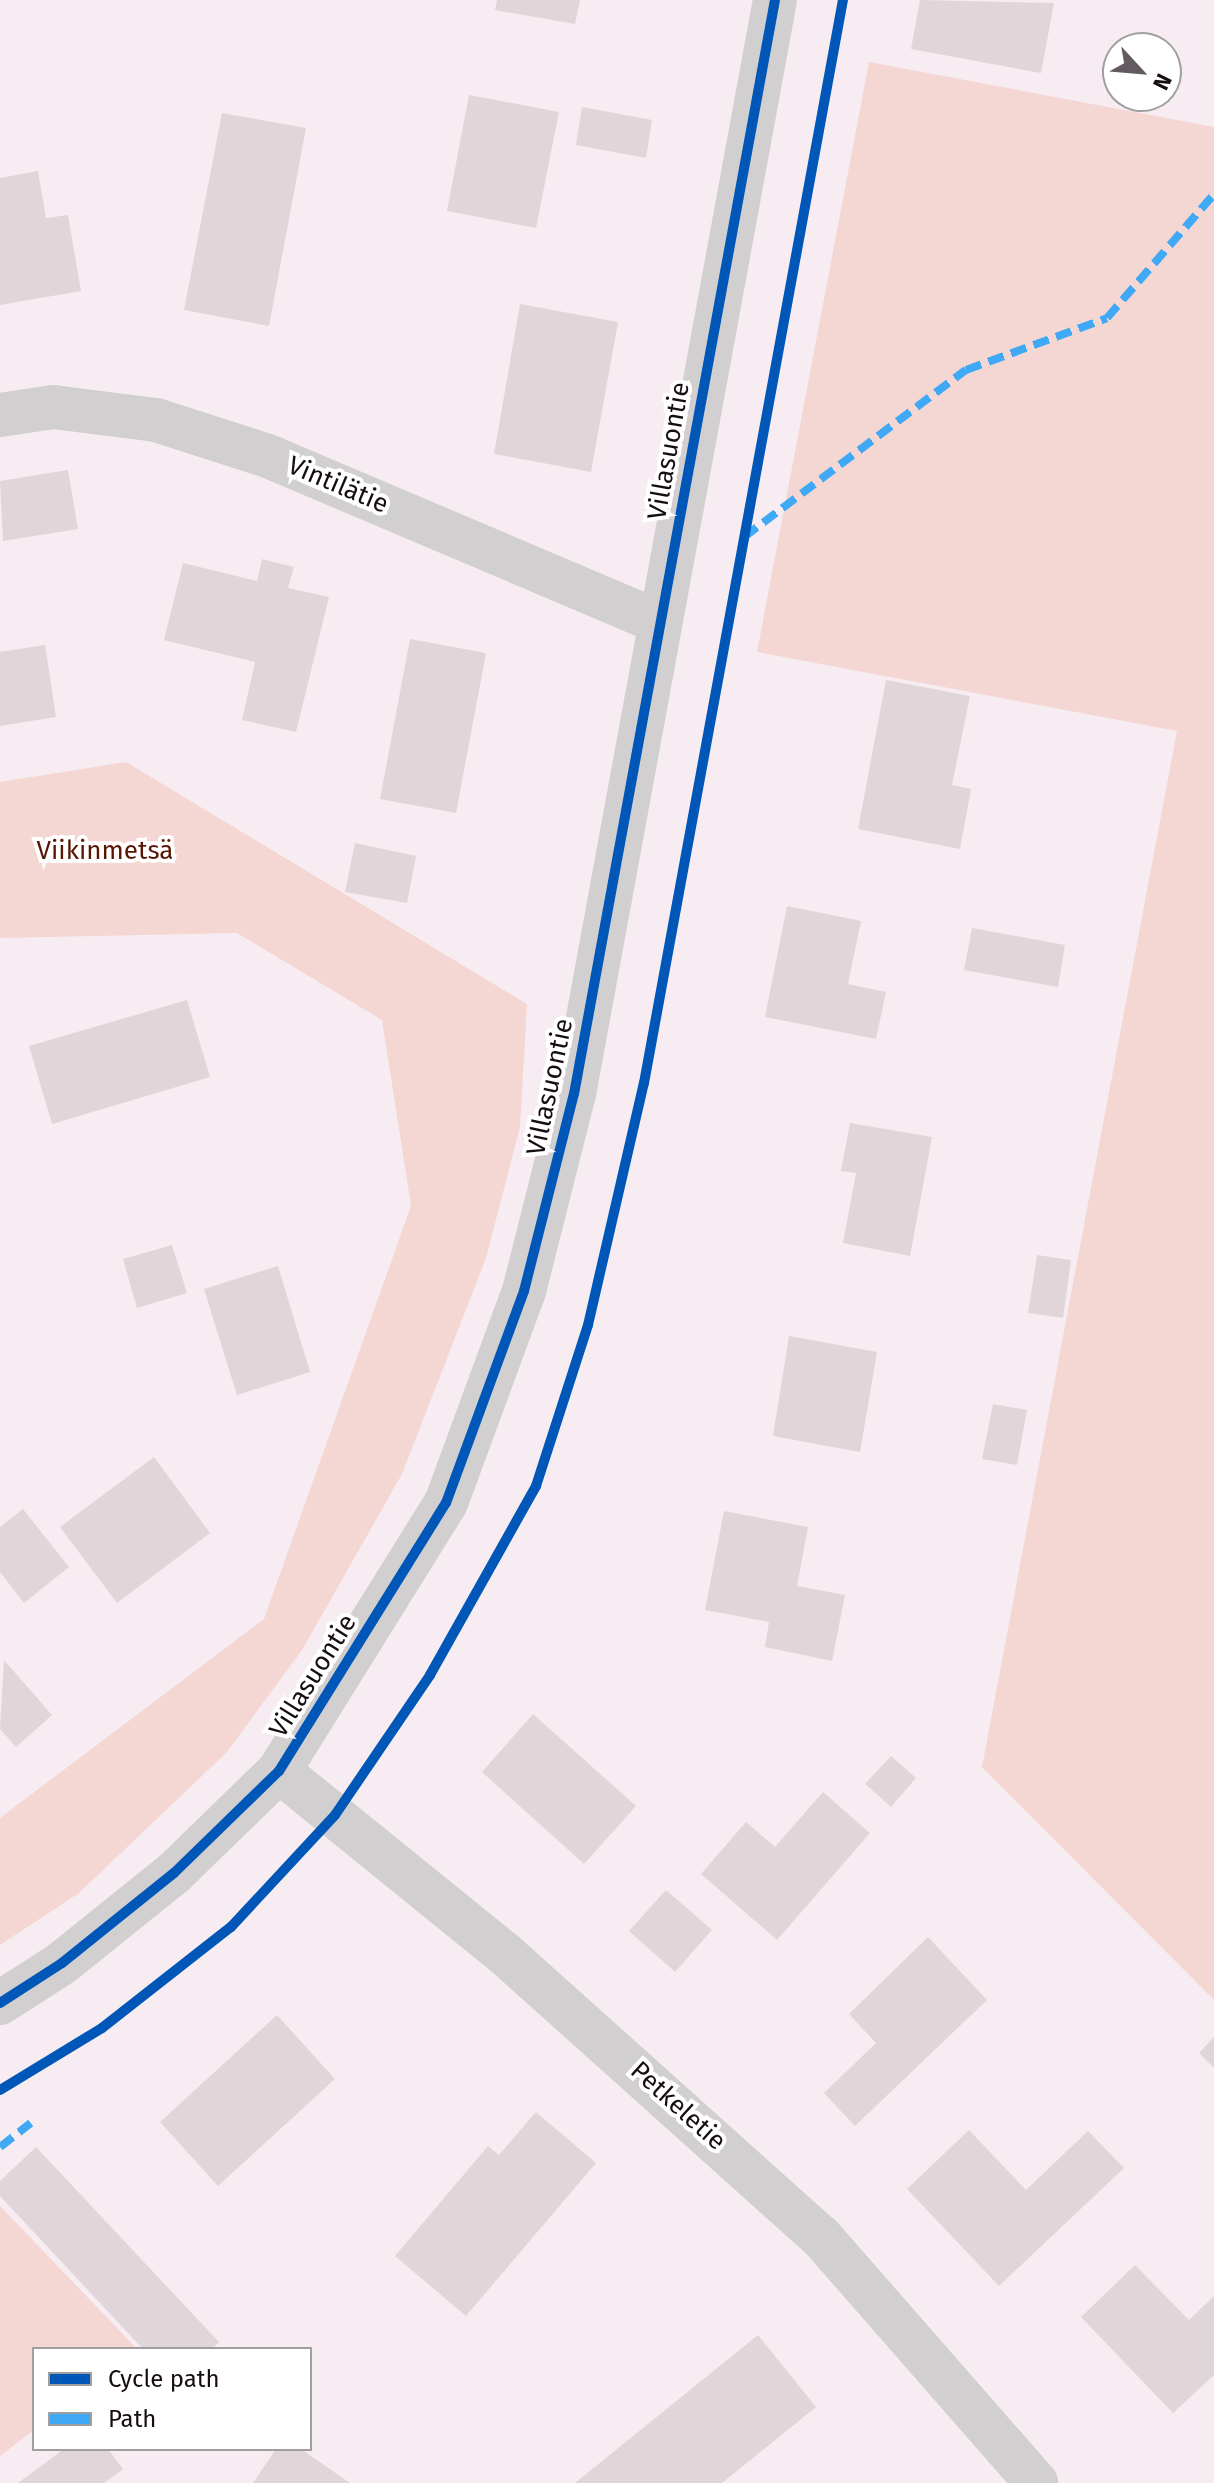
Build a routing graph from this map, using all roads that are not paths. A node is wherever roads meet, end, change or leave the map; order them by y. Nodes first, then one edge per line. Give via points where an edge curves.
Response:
1 (775, 0) edge
2 (0, 415) edge
3 (660, 622) junction
4 (279, 1771) junction
5 (0, 2003) edge
6 (1036, 2483) edge

1 - 3 street, Villasuontie
2 - 3 street, Vintilätie via 53,407 156,420 268,456
3 - 4 street, Villasuontie via 574,1094 524,1291 446,1503
4 - 5 street, Villasuontie via 174,1873 62,1963
4 - 6 street, Petkeletie via 504,1953 821,2237

